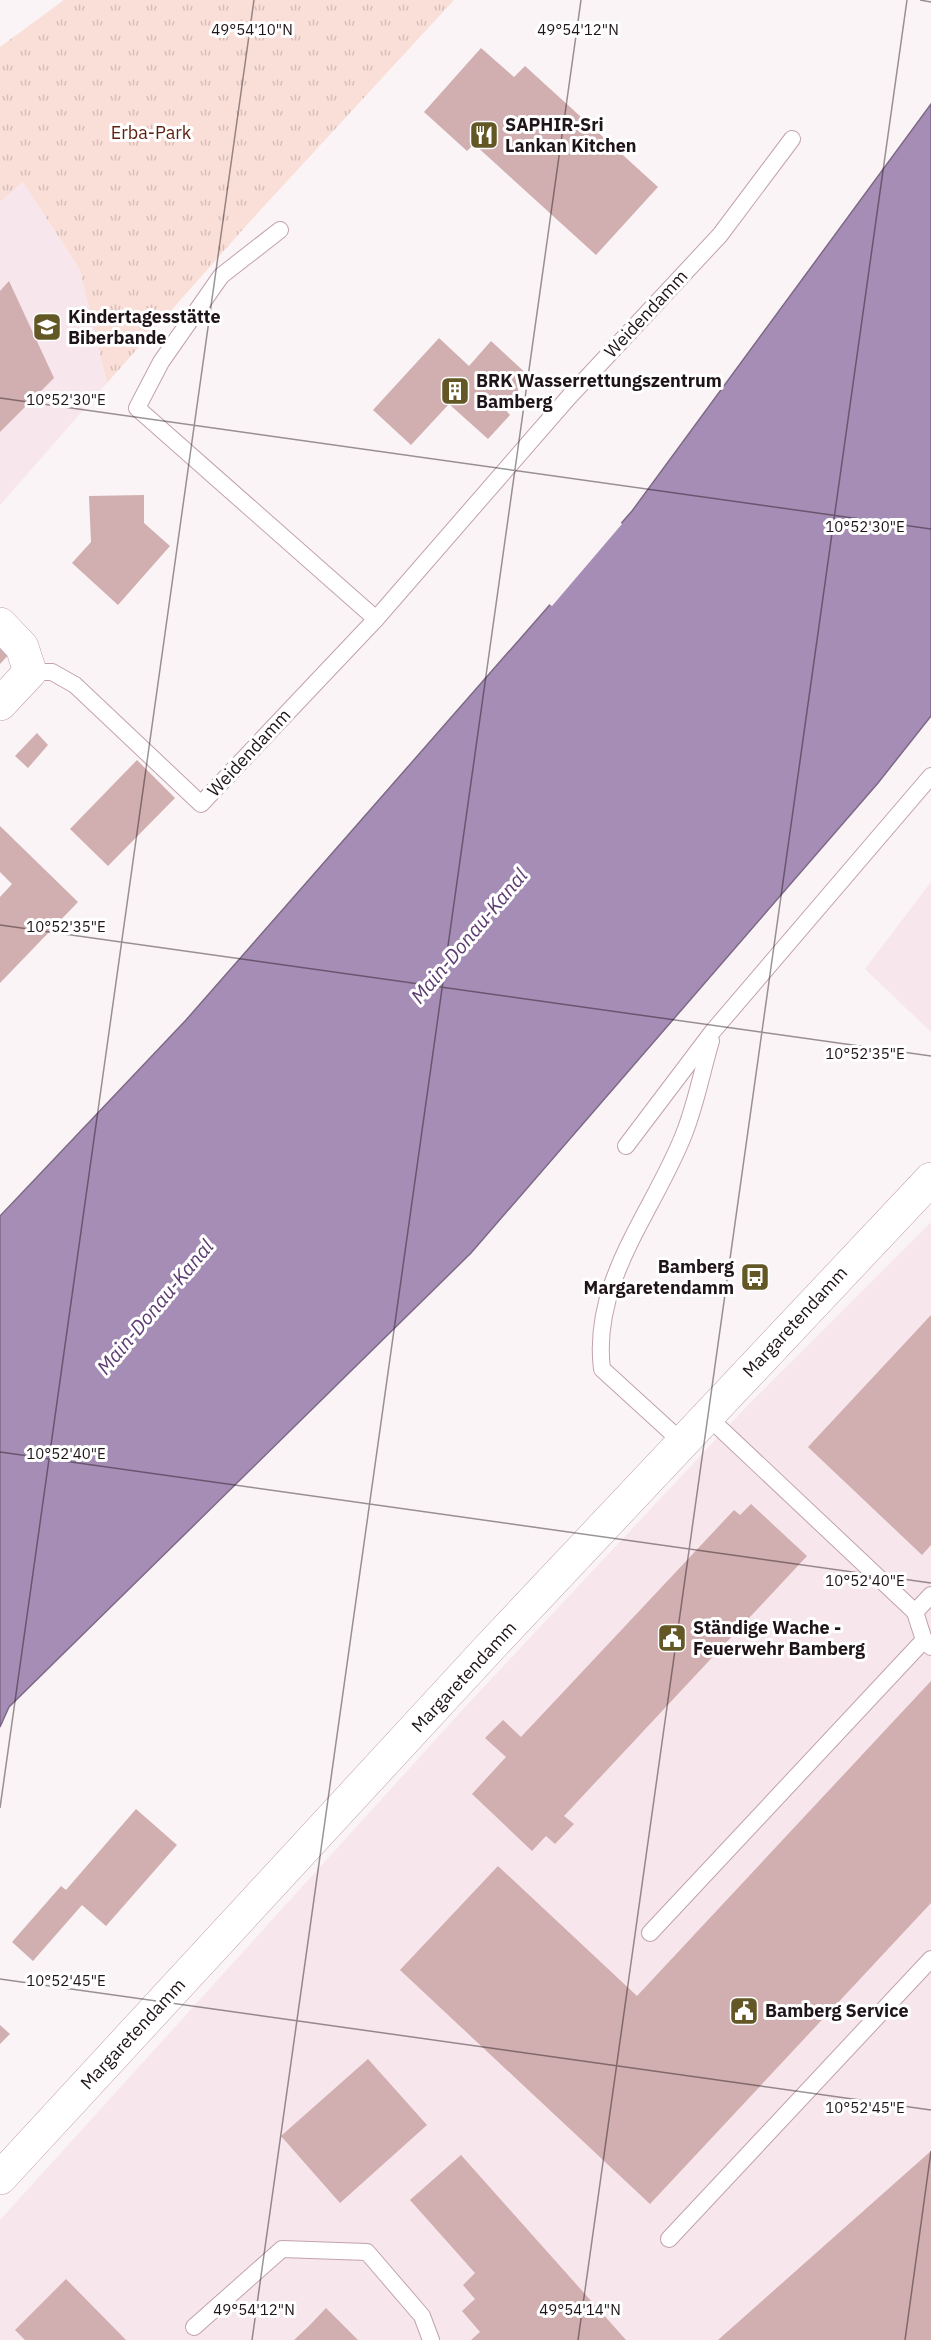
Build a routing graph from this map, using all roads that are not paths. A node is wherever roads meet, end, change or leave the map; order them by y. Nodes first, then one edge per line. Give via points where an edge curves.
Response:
1 (792, 139) dead end
2 (280, 230) dead end
3 (376, 619) junction
4 (0, 624) edge
5 (30, 672) junction
6 (0, 704) edge
7 (931, 776) edge
8 (713, 1031) junction
9 (626, 1146) dead end
10 (931, 1179) edge
11 (707, 1416) junction
12 (682, 1442) junction
13 (931, 1594) edge
14 (915, 1612) junction
15 (927, 1644) edge
16 (650, 1933) dead end
17 (931, 1959) edge
18 (0, 2178) edge
19 (669, 2239) dead end
20 (194, 2327) dead end
21 (431, 2340) edge

1 - 3 lane, Weidendamm via 720,235 568,398
2 - 3 lane via 221,276 161,362 137,408
3 - 5 lane, Weidendamm via 201,804 75,685 52,672
4 - 5 street via 22,647
5 - 6 street
7 - 8 lane
8 - 9 lane
8 - 12 lane via 684,1133 618,1267 606,1303 600,1349 602,1369
10 - 11 street, Margaretendamm
11 - 12 street, Margaretendamm
11 - 14 lane
12 - 18 street, Margaretendamm
13 - 14 lane
14 - 15 lane
15 - 16 lane
17 - 19 lane
20 - 21 lane via 282,2249 367,2252 422,2316

